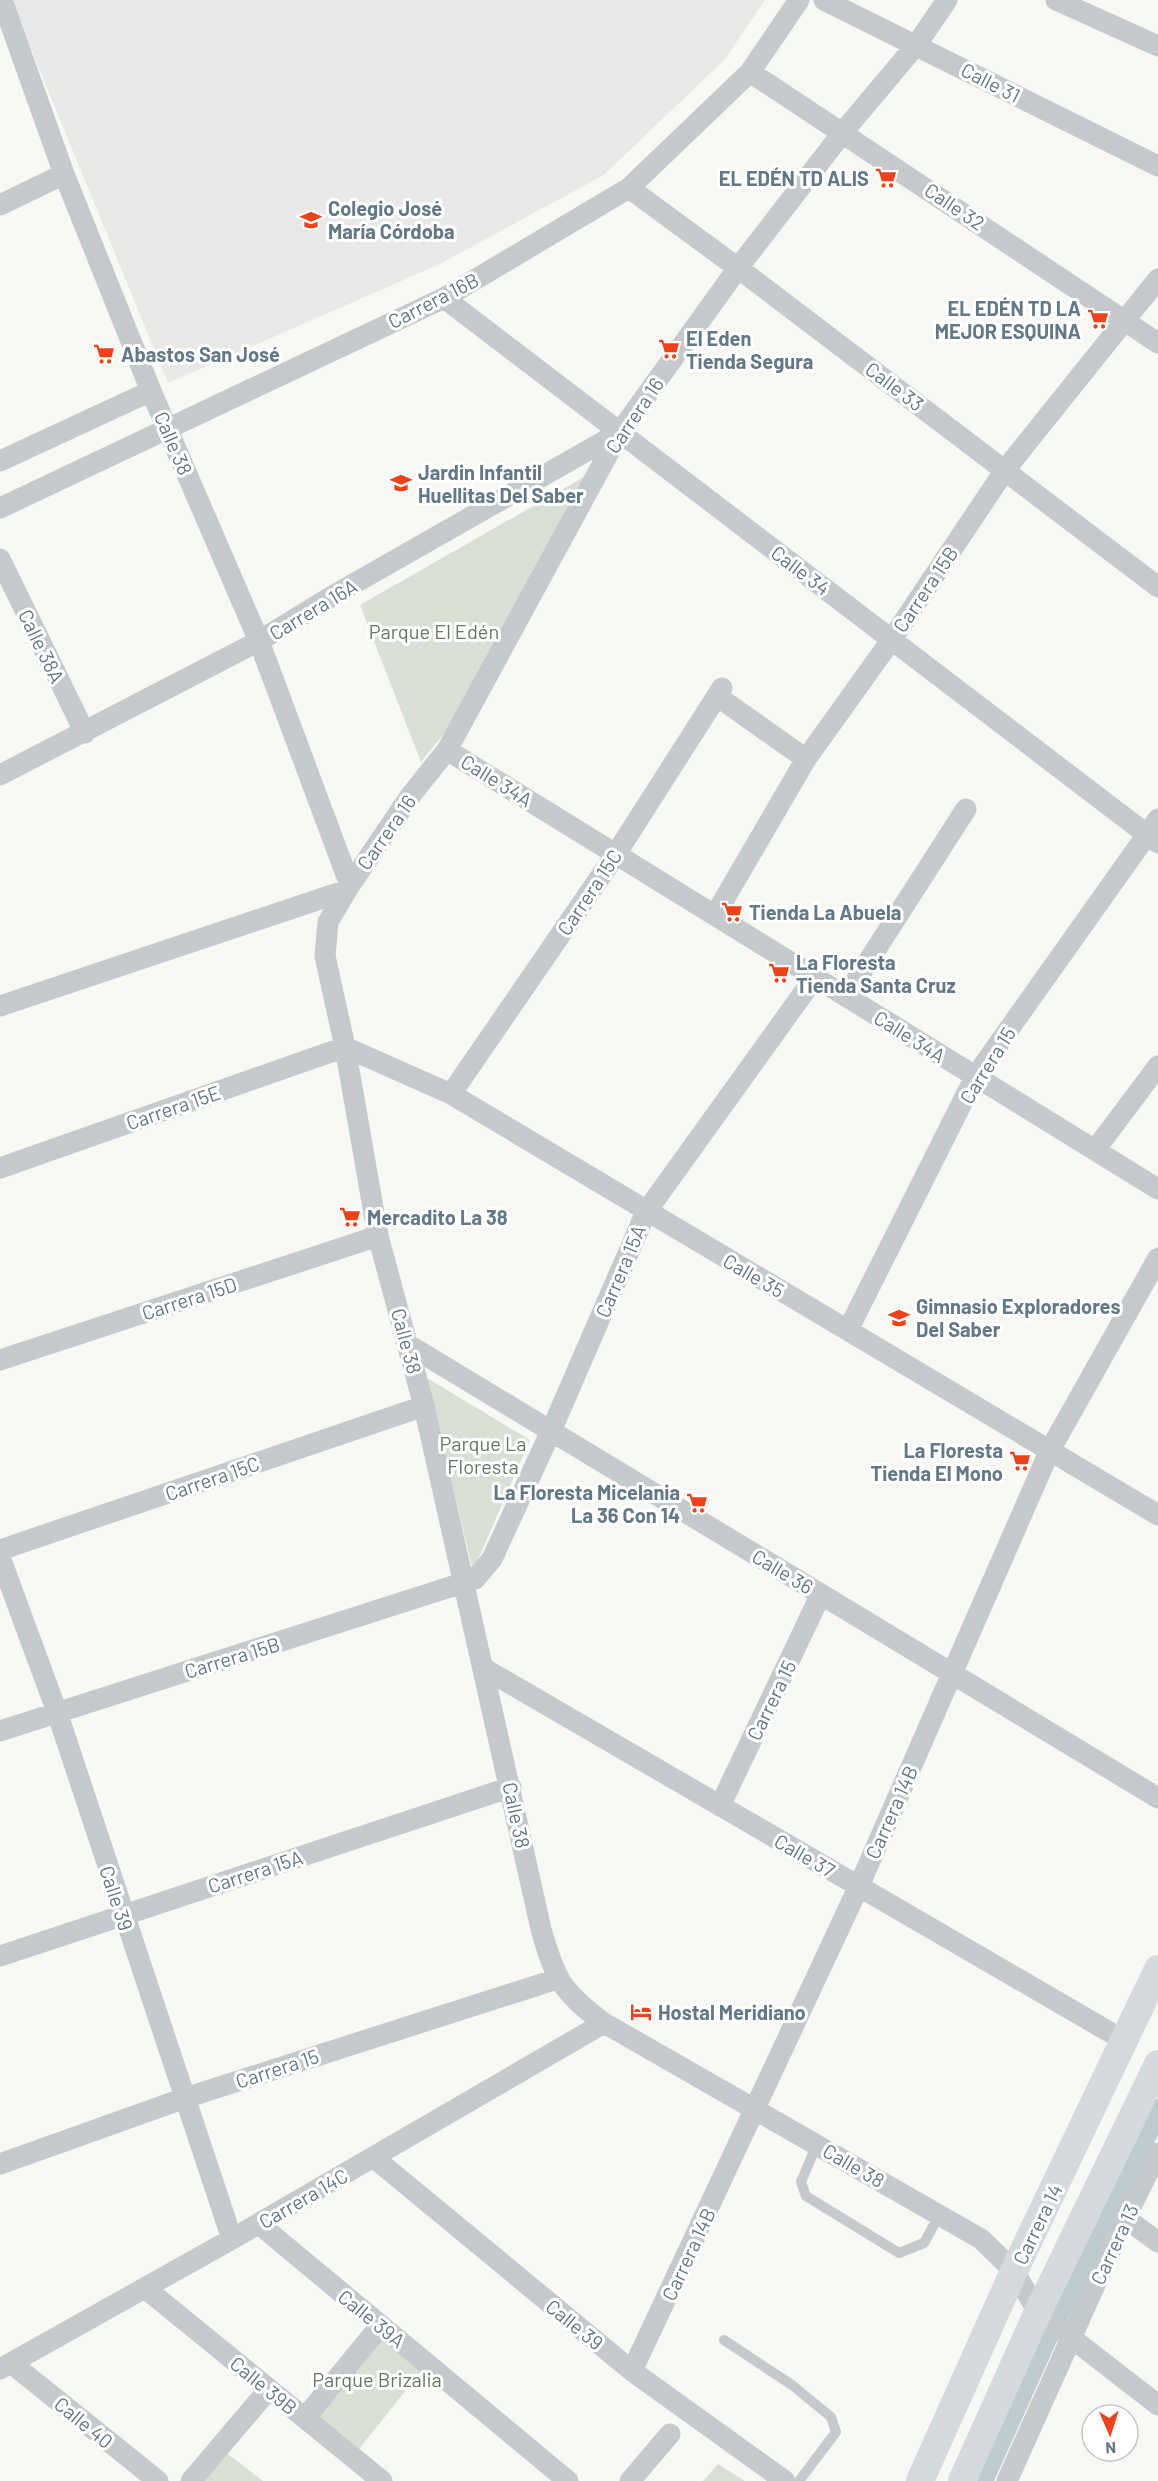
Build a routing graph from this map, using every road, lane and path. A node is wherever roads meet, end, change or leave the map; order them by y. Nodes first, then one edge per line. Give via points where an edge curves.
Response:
1 (2, 0) edge
2 (799, 0) edge
3 (824, 0) edge
4 (947, 0) edge
5 (1056, 0) edge
6 (917, 45) junction
7 (1158, 46) edge
8 (750, 72) junction
9 (843, 132) junction
10 (1158, 166) edge
11 (64, 174) junction
12 (629, 188) junction
13 (0, 205) edge
14 (738, 268) junction
15 (1158, 279) edge
16 (444, 298) junction
17 (1127, 320) junction
18 (1158, 343) edge
19 (151, 391) junction
20 (167, 427) junction
21 (620, 432) junction
22 (0, 461) edge
23 (1005, 470) junction
24 (0, 508) edge
25 (0, 559) edge
26 (1158, 588) edge
27 (892, 639) junction
28 (259, 641) junction
29 (85, 733) junction
30 (447, 750) junction
31 (806, 759) junction
32 (0, 775) edge
33 (966, 808) dead end
34 (1154, 832) edge
35 (616, 854) junction
36 (348, 888) junction
37 (715, 915) junction
38 (328, 922) joint
39 (815, 977) junction
40 (846, 996) junction
41 (0, 1006) edge
42 (345, 1047) junction
43 (1158, 1066) edge
44 (975, 1077) junction
45 (451, 1094) junction
46 (1095, 1150) junction
47 (0, 1168) edge
48 (1158, 1189) edge
49 (646, 1212) junction
50 (378, 1236) junction
51 (1158, 1258) edge
52 (848, 1330) junction
53 (407, 1344) junction
54 (0, 1360) edge
55 (424, 1406) junction
56 (551, 1431) junction
57 (1050, 1450) junction
58 (1158, 1515) edge
59 (0, 1550) edge
60 (0, 1557) edge
61 (465, 1584) junction
62 (821, 1594) junction
63 (484, 1669) junction
64 (952, 1673) junction
65 (57, 1712) junction
66 (0, 1731) edge
67 (511, 1787) junction
68 (1158, 1798) edge
69 (720, 1806) junction
70 (859, 1886) junction
71 (123, 1914) junction
72 (0, 1956) edge
73 (1158, 1969) edge
74 (557, 1978) junction
75 (604, 2023) junction
76 (1125, 2041) junction
77 (1158, 2064) edge
78 (185, 2098) junction
79 (756, 2109) junction
80 (817, 2144) junction
81 (1158, 2153) edge
82 (373, 2157) junction
83 (0, 2164) edge
84 (940, 2214) junction
85 (1125, 2218) junction
86 (259, 2224) junction
87 (232, 2239) junction
88 (1158, 2242) edge
89 (1014, 2271) junction
90 (145, 2288) junction
91 (380, 2326) junction
92 (1057, 2326) junction
93 (724, 2340) dead end
94 (5, 2366) edge
95 (632, 2371) junction
96 (269, 2389) junction
97 (1158, 2405) edge
98 (305, 2418) junction
99 (670, 2434) dead end
100 (370, 2477) edge
101 (158, 2481) edge
102 (191, 2481) edge
103 (568, 2481) edge
104 (630, 2481) edge
105 (785, 2481) edge
106 (799, 2481) edge
107 (920, 2481) edge
108 (962, 2481) edge
109 (1007, 2481) edge

1 - 11 street, Calle 38
2 - 8 street, Carrera 16B
3 - 6 street, Calle 31
4 - 6 street, Carrera 16
5 - 7 street
6 - 9 street, Carrera 16
6 - 10 street, Calle 31
8 - 9 street, Calle 32
8 - 12 street, Carrera 16B
9 - 14 street, Carrera 16
9 - 17 street, Calle 32
11 - 13 street
11 - 19 street, Calle 38
12 - 14 street, Calle 33
12 - 16 street, Carrera 16B
14 - 21 street, Carrera 16
14 - 23 street, Calle 33
15 - 17 street, Carrera 15B
16 - 20 street, Carrera 16B
16 - 21 street, Calle 34
17 - 18 street, Calle 32
17 - 23 street, Carrera 15B
19 - 20 street, Calle 38
19 - 22 street
20 - 24 street, Carrera 16B
20 - 28 street, Calle 38
21 - 27 street, Calle 34
21 - 28 street, Carrera 16A
21 - 30 street, Carrera 16
23 - 26 street, Calle 33
23 - 27 street, Carrera 15B
25 - 29 street, Calle 38A
27 - 31 street, Carrera 15B
27 - 34 street, Calle 34
28 - 29 street, Carrera 16A
28 - 36 street, Calle 38
29 - 32 street, Carrera 16A
30 - 35 street, Calle 34A
30 - 36 street, Carrera 16 via 411,795
31 - 35 street, Carrera 15C via 719,692
31 - 37 street, Carrera 15B
33 - 40 street
34 - 44 street, Carrera 15
35 - 37 street, Calle 34A
35 - 45 street, Carrera 15C
36 - 38 street, Carrera 16
36 - 41 street, Carrera 16
37 - 39 street, Calle 34A
38 - 42 street, Calle 38 via 325,956
39 - 40 street, Calle 34A
39 - 49 street, Carrera 15A
40 - 44 street, Calle 34A
42 - 45 street, Calle 35
42 - 47 street, Carrera 15E
42 - 50 street, Calle 38
43 - 46 street
44 - 46 street, Calle 34A
44 - 52 street, Carrera 15
45 - 49 street, Calle 35
46 - 48 street, Calle 34A
49 - 52 street, Calle 35
49 - 56 street, Carrera 15A
50 - 53 street, Calle 38
50 - 54 street, Carrera 15D
51 - 57 street, Carrera 14B
52 - 57 street, Calle 35
53 - 55 street, Calle 38
53 - 56 street, Calle 36
55 - 59 street, Carrera 15C
55 - 61 street, Calle 38
56 - 61 street, Carrera 15A via 492,1559 475,1579
56 - 62 street, Calle 36
57 - 58 street, Calle 35
57 - 64 street, Carrera 14B
60 - 65 street, Calle 39
61 - 63 street, Calle 38
61 - 65 street, Carrera 15B
62 - 64 street, Calle 36
62 - 69 street, Carrera 15
63 - 67 street, Calle 38
63 - 69 street, Calle 37
64 - 68 street, Calle 36
64 - 70 street, Carrera 14B
65 - 66 street, Carrera 15B
65 - 71 street, Calle 39
67 - 71 street, Carrera 15A
67 - 74 street, Calle 38 via 541,1929
69 - 70 street, Calle 37
70 - 76 street, Calle 37
70 - 79 street, Carrera 14B
71 - 72 street, Carrera 15A
71 - 78 street, Calle 39
73 - 76 main road, Carrera 14
74 - 75 street, Calle 38 via 581,2006
74 - 78 street, Carrera 15
75 - 79 street, Calle 38
75 - 82 street, Carrera 14C
76 - 89 main road, Carrera 14
77 - 92 main road, Carrera 14
78 - 83 street, Carrera 15
78 - 87 street, Calle 39
79 - 80 street, Calle 38
79 - 95 street, Carrera 14B
80 - 84 street, Calle 38
80 - 84 lane via 801,2182 806,2196 899,2253 924,2243
81 - 85 street, Carrera 13
82 - 86 street, Carrera 14C
82 - 95 street, Calle 39
84 - 89 street, Calle 38 via 981,2239
85 - 88 street
85 - 92 street, Carrera 13
86 - 87 street, Carrera 14C
86 - 91 street, Calle 39A
87 - 90 street, Carrera 14C
89 - 92 street, Calle 38
89 - 107 main road, Carrera 14
90 - 94 street, Carrera 14C
90 - 96 street, Calle 39B
91 - 98 street
91 - 103 street, Calle 39A
92 - 97 street, Calle 38
92 - 108 main road, Carrera 14
92 - 109 street, Carrera 13
93 - 106 lane via 792,2385 831,2417 836,2432
94 - 101 street, Calle 40
95 - 105 street, Calle 39
96 - 98 street, Calle 39B
96 - 102 street
98 - 100 street, Calle 39B
99 - 104 street

